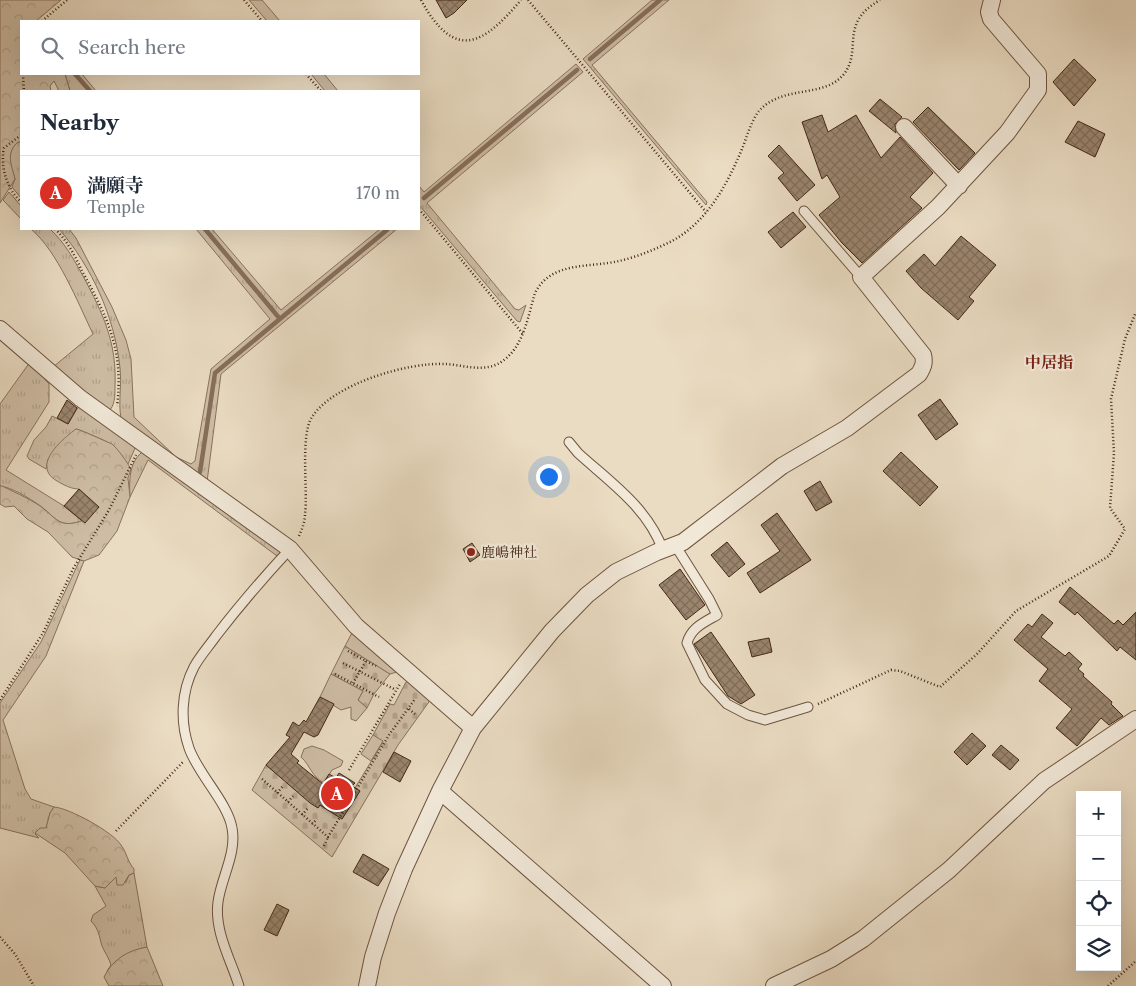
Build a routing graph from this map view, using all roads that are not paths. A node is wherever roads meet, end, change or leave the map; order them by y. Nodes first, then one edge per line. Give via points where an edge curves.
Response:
1 (992, 0) edge
2 (904, 127) dead end
3 (959, 186) junction
4 (804, 211) dead end
5 (861, 277) junction
6 (0, 328) edge
7 (568, 442) dead end
8 (669, 547) junction
9 (290, 549) junction
10 (808, 707) road end
11 (1136, 719) edge
12 (473, 728) junction
13 (440, 791) junction
14 (240, 986) edge
15 (367, 986) edge
16 (663, 986) edge
17 (774, 986) edge

1 - 3 street via 991,20 1038,74 1038,90 1007,133
2 - 3 street
3 - 5 street
4 - 5 lane
5 - 8 street via 922,355 924,362 919,374 847,428 782,466 699,531
6 - 9 street via 68,388
7 - 8 lane via 646,516
8 - 10 lane via 709,599 717,616 698,626 687,643 705,680 727,704 765,720
8 - 12 street via 616,572 587,595 552,631
9 - 12 street via 356,626
9 - 14 lane via 258,584 194,666 182,717 192,754 233,830 217,915
11 - 17 street via 1044,781 950,870 863,939 831,959
12 - 13 street
13 - 15 street via 387,913
13 - 16 street

